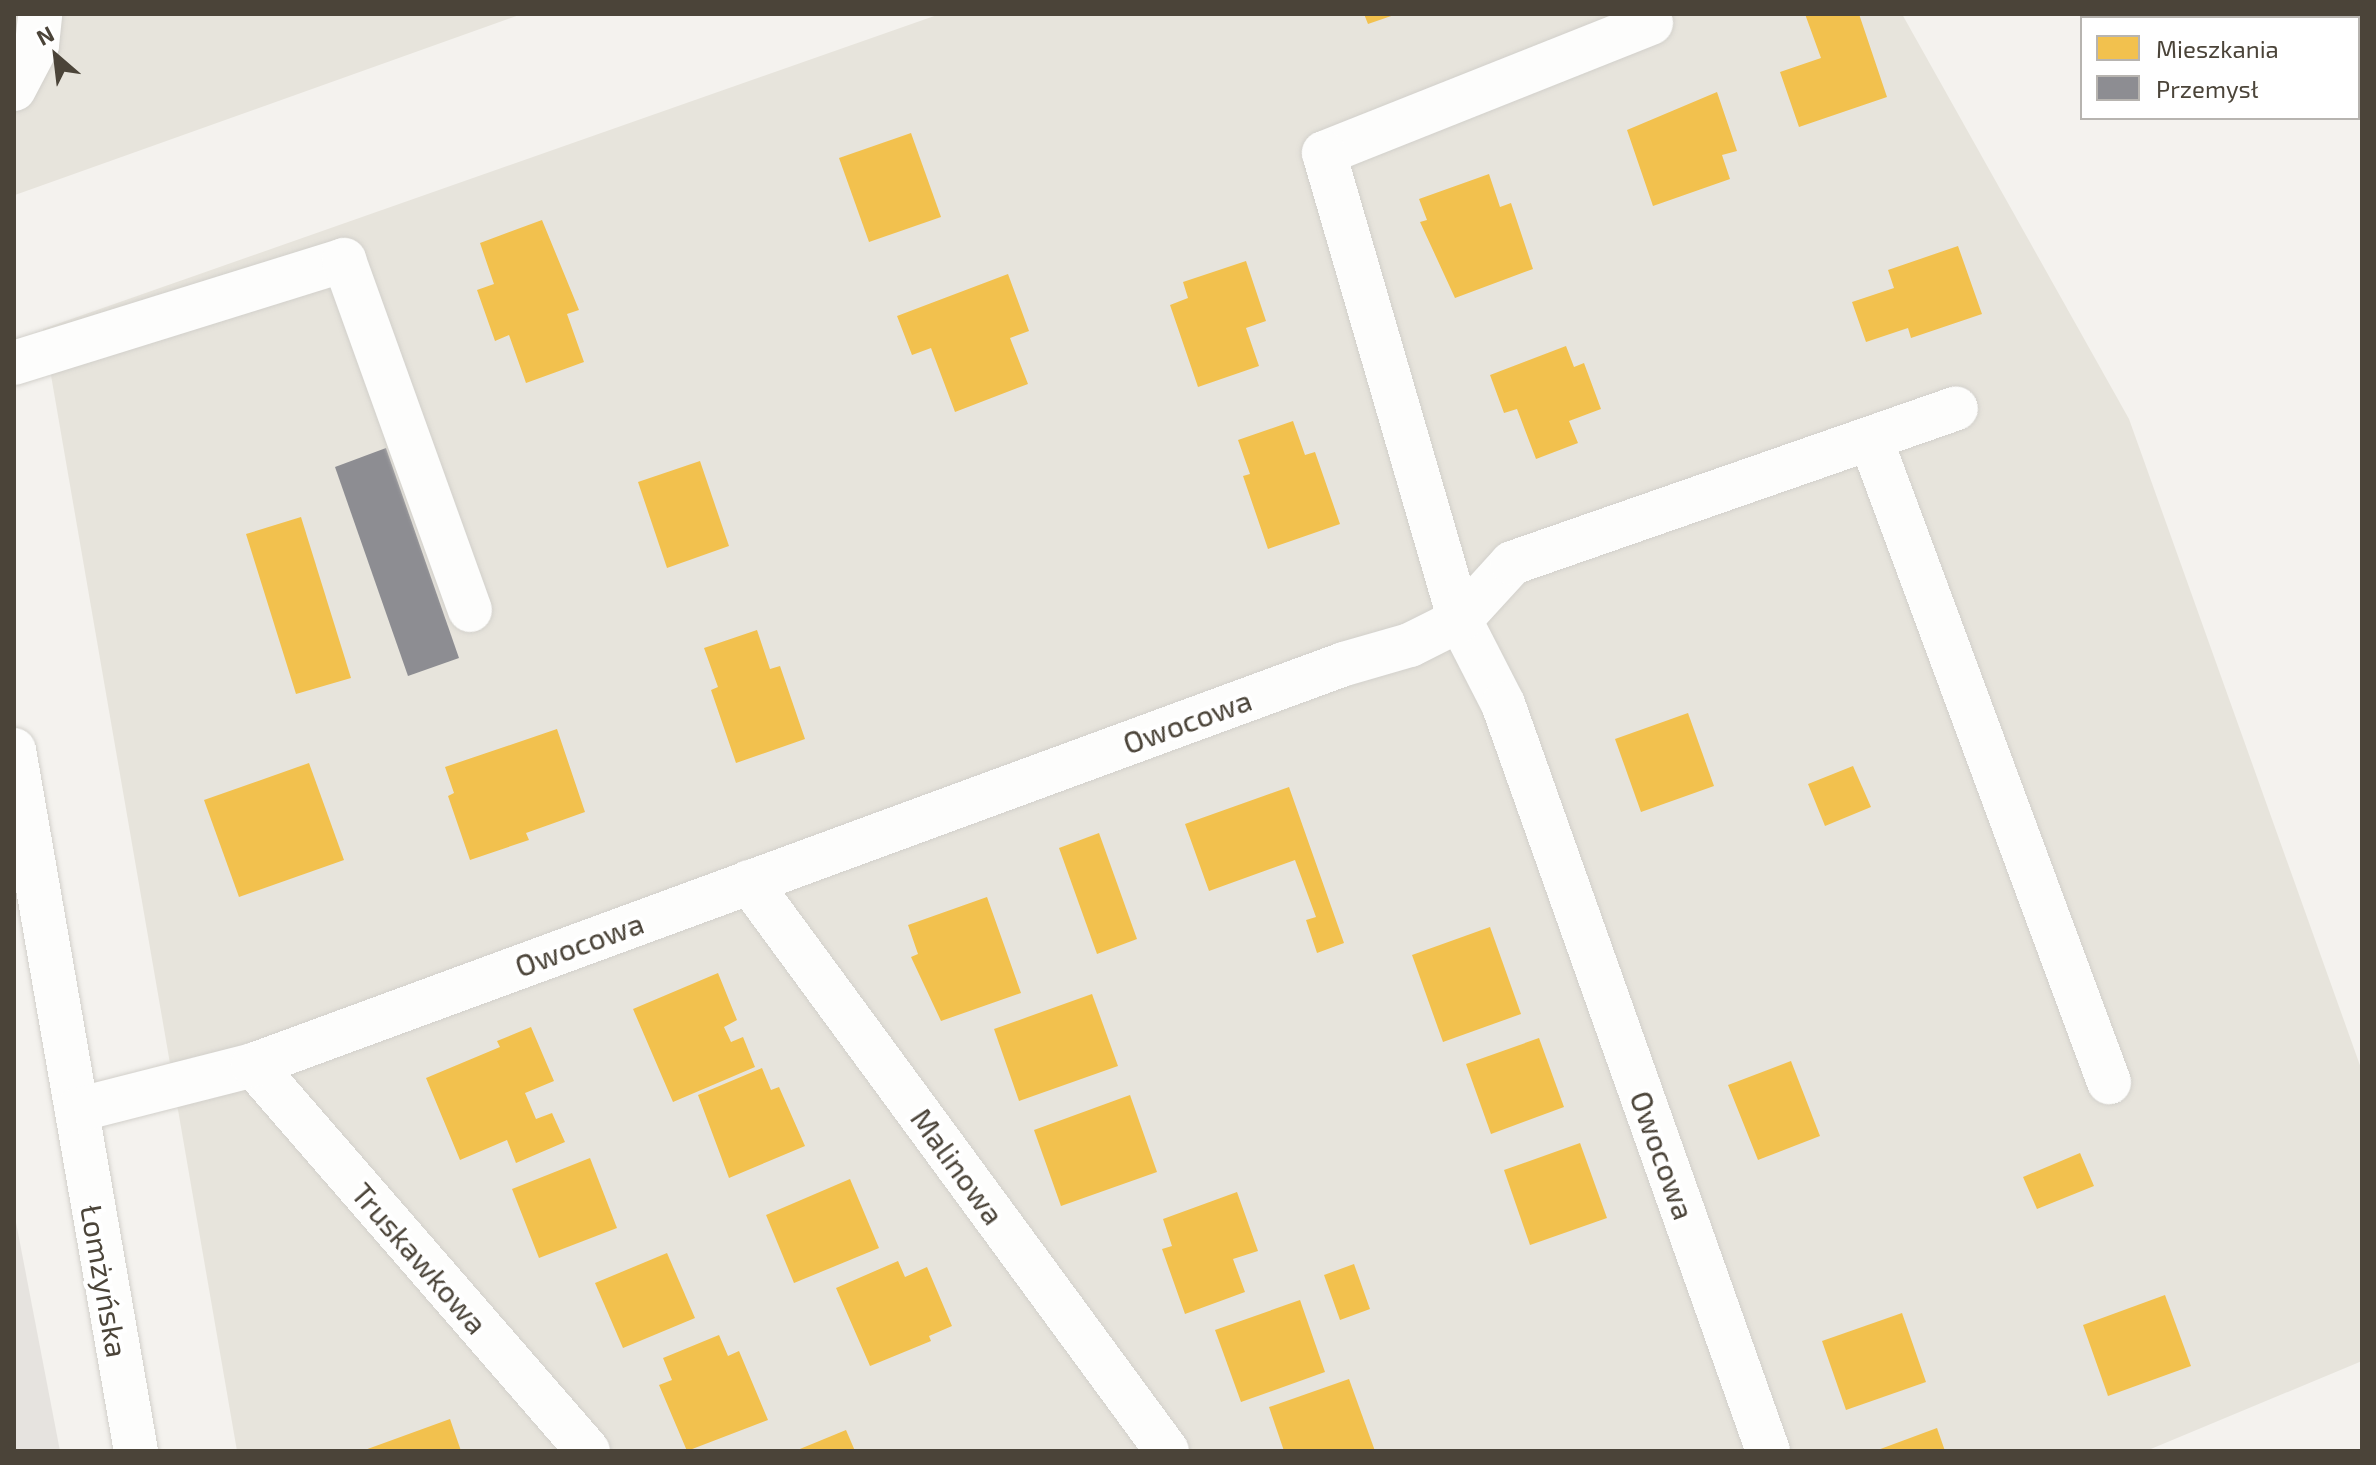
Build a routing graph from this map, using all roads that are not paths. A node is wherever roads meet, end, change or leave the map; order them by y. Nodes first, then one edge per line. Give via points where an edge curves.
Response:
1 (40, 14) edge
2 (1651, 23) dead end
3 (14, 89) edge
4 (14, 363) edge
5 (1956, 408) dead end
6 (1871, 440) junction
7 (470, 610) dead end
8 (1460, 620) junction
9 (14, 750) edge
10 (749, 882) junction
11 (253, 1065) junction
12 (2109, 1082) dead end
13 (77, 1110) junction
14 (136, 1451) edge
15 (588, 1451) edge
16 (1167, 1451) edge
17 (1768, 1451) edge

1 - 3 street via 37,45
2 - 8 street via 1324,153
4 - 7 street via 344,260
5 - 6 street
6 - 8 street via 1512,563
6 - 12 street
8 - 10 street, Owocowa via 1410,645 1344,664
8 - 17 street, Owocowa via 1503,704
9 - 13 street, Łomżyńska
10 - 11 street, Owocowa
10 - 16 street, Malinowa
11 - 13 street, Owocowa
11 - 15 street, Truskawkowa
13 - 14 street, Łomżyńska

